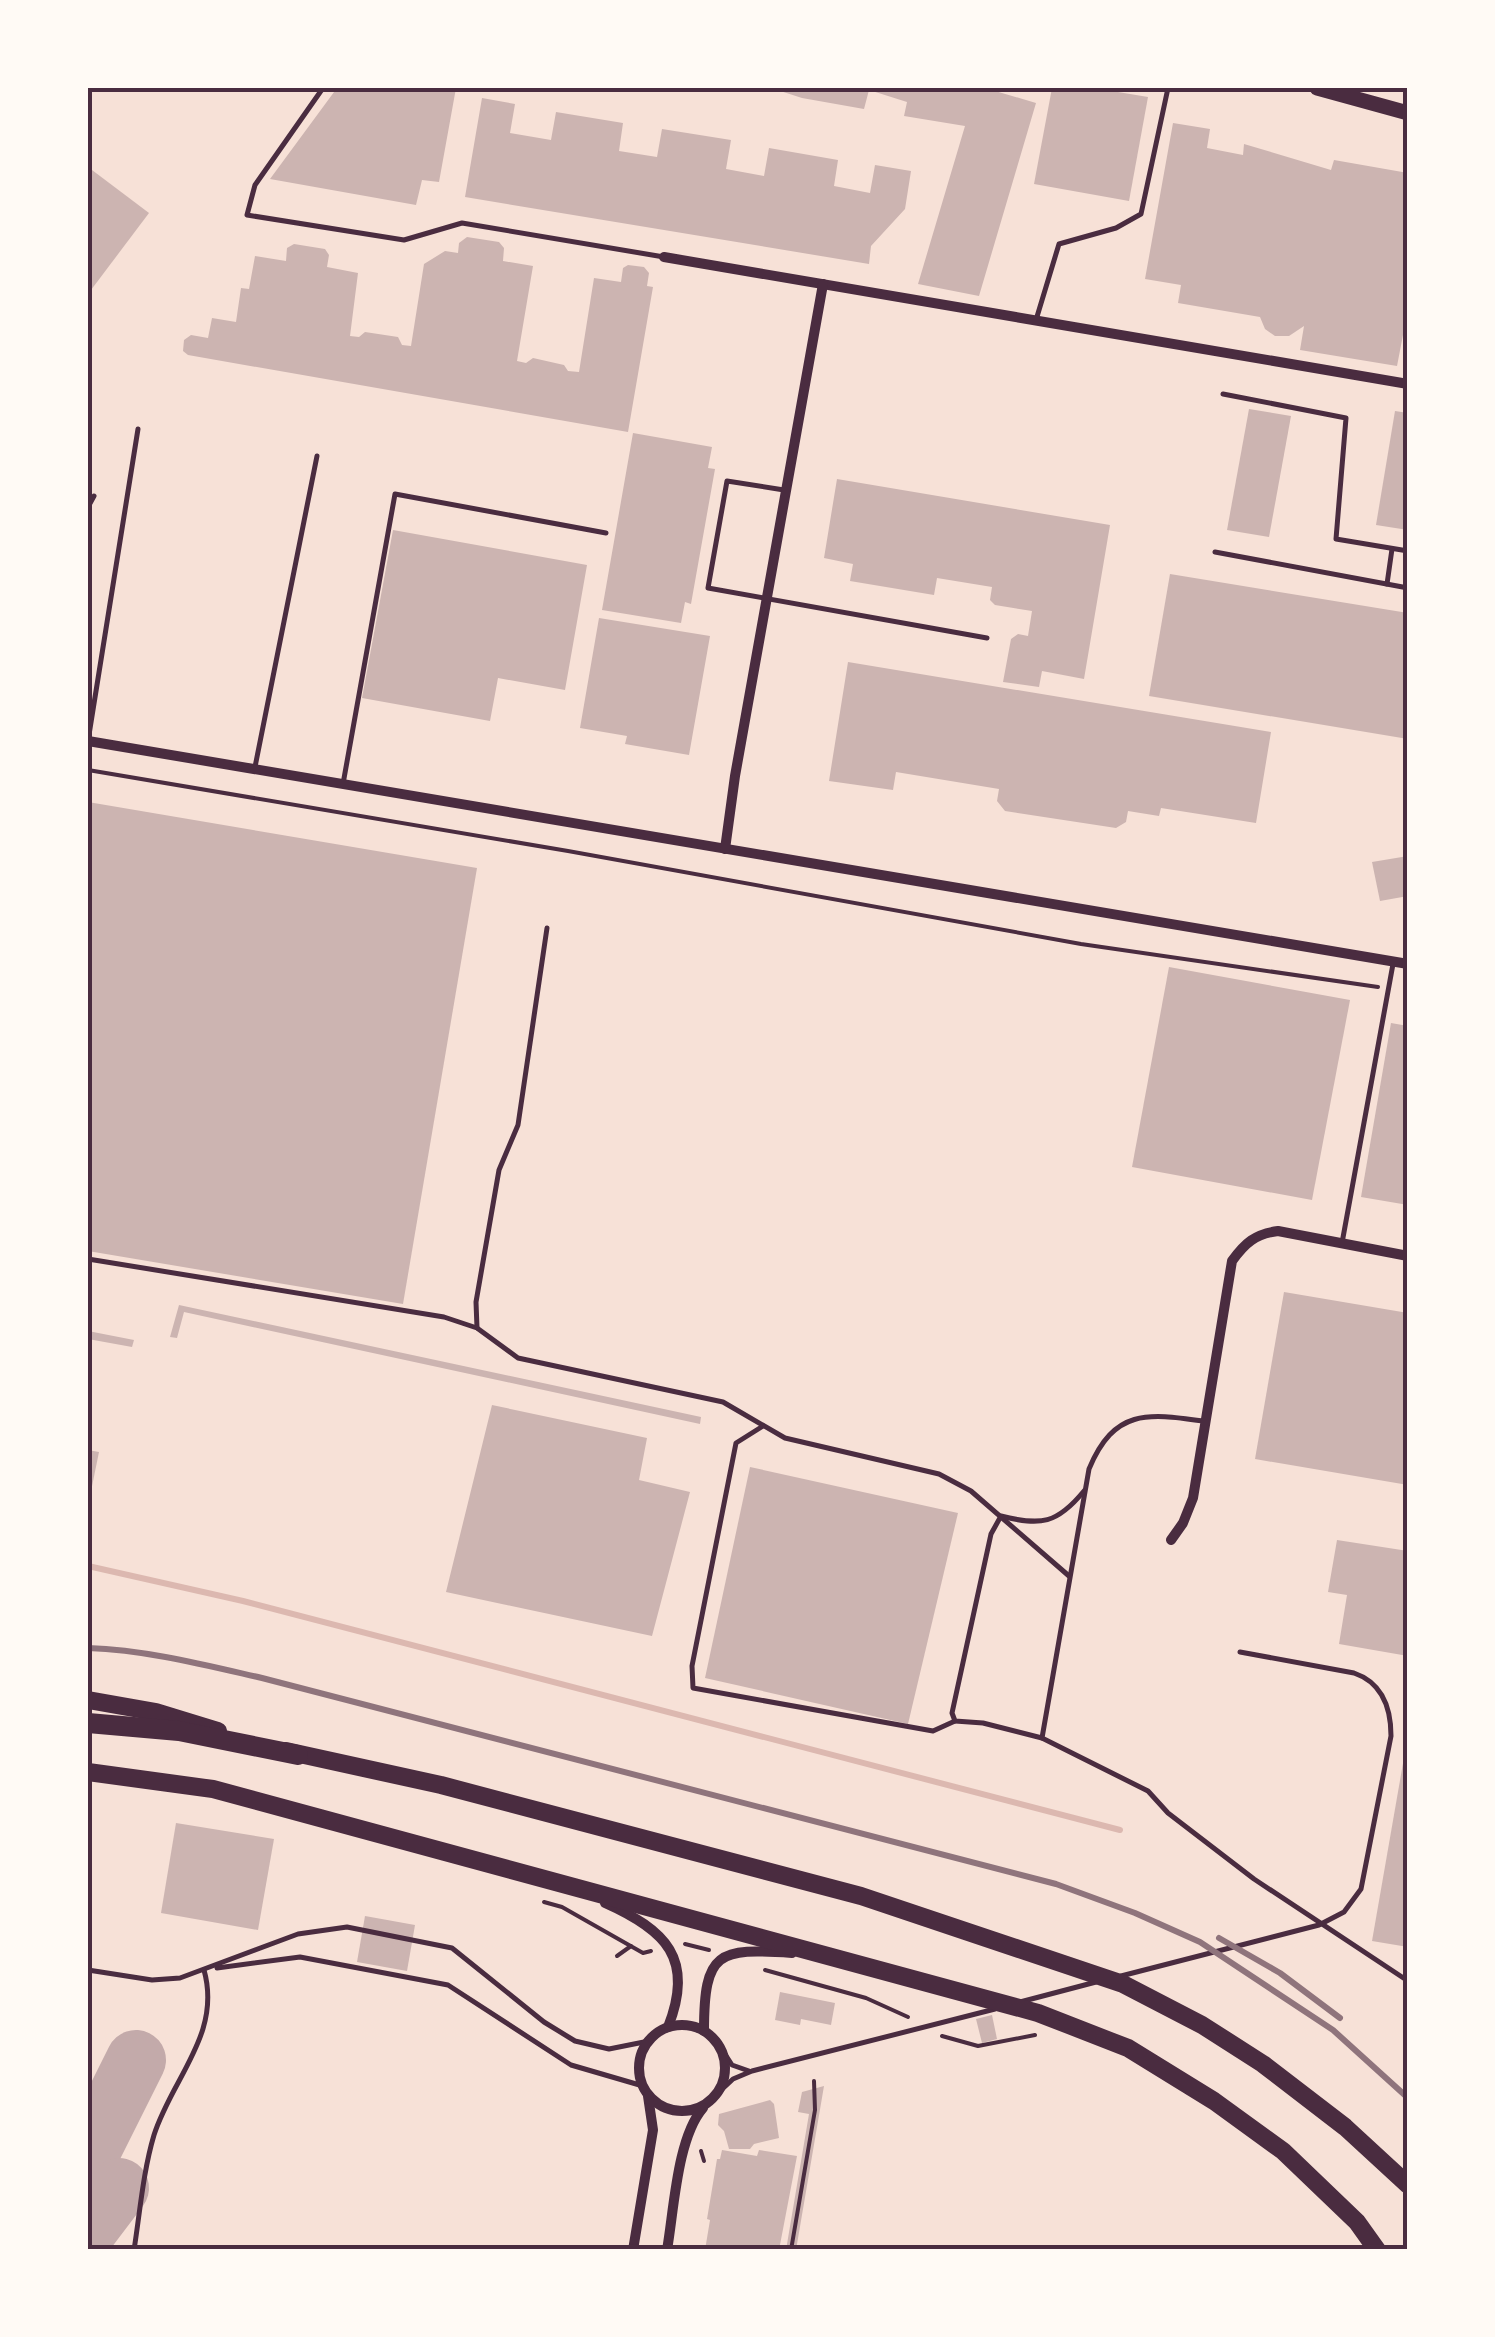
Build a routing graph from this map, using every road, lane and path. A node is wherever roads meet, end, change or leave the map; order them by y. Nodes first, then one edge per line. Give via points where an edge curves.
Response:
1 (324, 88) edge
2 (1168, 88) edge
3 (1317, 88) edge
4 (1408, 114) edge
5 (664, 257) joint
6 (823, 284) junction
7 (1036, 320) junction
8 (1408, 384) edge
9 (1223, 394) dead end
10 (138, 428) dead end
11 (317, 456) dead end
12 (786, 491) junction
13 (94, 496) dead end
14 (88, 507) edge
15 (606, 533) dead end
16 (1392, 549) junction
17 (1215, 552) dead end
18 (1408, 552) edge
19 (1387, 584) junction
20 (1408, 588) edge
21 (767, 598) junction
22 (987, 638) dead end
23 (88, 741) edge
24 (255, 769) junction
25 (88, 770) edge
26 (343, 784) junction
27 (725, 849) junction
28 (547, 928) dead end
29 (1394, 961) junction
30 (1408, 964) edge
31 (1389, 988) junction
32 (1342, 1244) junction
33 (1408, 1256) edge
34 (88, 1259) edge
35 (477, 1328) junction
36 (1206, 1422) junction
37 (763, 1426) junction
38 (1085, 1490) junction
39 (1001, 1516) junction
40 (1172, 1540) dead end
41 (1070, 1576) junction
42 (1240, 1652) dead end
43 (88, 1700) edge
44 (956, 1721) junction
45 (88, 1724) edge
46 (1042, 1738) junction
47 (298, 1755) junction
48 (88, 1772) edge
49 (572, 1888) junction
50 (680, 1943) dead end
51 (631, 1946) dead end
52 (715, 1952) dead end
53 (818, 1954) junction
54 (618, 1956) dead end
55 (749, 1966) dead end
56 (88, 1970) edge
57 (204, 1970) junction
58 (1408, 1981) edge
59 (918, 2022) dead end
60 (668, 2027) junction
61 (704, 2030) junction
62 (933, 2030) dead end
63 (1046, 2036) dead end
64 (649, 2040) junction
65 (722, 2051) junction
66 (752, 2071) junction
67 (814, 2081) dead end
68 (644, 2088) junction
69 (718, 2093) junction
70 (706, 2104) junction
71 (700, 2146) dead end
72 (704, 2161) dead end
73 (1408, 2186) edge
74 (634, 2249) edge
75 (134, 2250) edge
76 (667, 2250) edge
77 (791, 2250) edge
78 (1377, 2250) edge

1 - 5 lane via 255,185 247,216 404,240 462,223
2 - 7 lane via 1141,214 1059,244
3 - 4 main road
5 - 6 street
6 - 7 street
6 - 12 street
7 - 8 street
9 - 16 lane via 1346,418 1336,539
10 - 23 lane
11 - 24 lane
12 - 21 street
12 - 21 lane via 727,481 708,588
13 - 14 lane
15 - 26 lane via 395,494
16 - 18 lane
16 - 19 lane
17 - 19 lane
19 - 20 lane
21 - 22 lane
21 - 27 street
23 - 24 street
24 - 26 street
25 - 31 path via 1082,944
26 - 27 street
27 - 29 street
28 - 35 lane via 518,1125 499,1170
29 - 30 street
29 - 31 lane
31 - 32 lane
32 - 33 street
32 - 36 street via 1278,1232 1244,1244 1232,1261
34 - 35 lane
35 - 37 lane via 518,1358 722,1402
36 - 38 lane via 1144,1415 1123,1423 1105,1438
36 - 40 street via 1193,1498
37 - 39 lane via 785,1438 938,1474
37 - 44 lane via 736,1443 692,1666 694,1688 933,1731
38 - 39 lane via 1046,1522
38 - 41 lane
39 - 41 lane
39 - 44 lane via 987,1549 952,1714
41 - 46 lane
42 - 66 lane via 1361,1676 1378,1688 1390,1715 1364,1880 1336,1918
43 - 47 highway via 156,1712
44 - 46 lane
45 - 47 highway via 164,1729
46 - 58 lane via 1148,1791 1254,1879
47 - 73 highway via 861,1896 1123,1984 1263,2064
48 - 49 highway via 213,1790
49 - 53 highway
49 - 60 street via 641,1920 670,1946 680,1991
50 - 52 path
51 - 54 path
53 - 61 street via 739,1950 716,1963 708,1977
53 - 78 highway via 1038,2012 1128,2048 1283,2151
55 - 59 path via 866,1998
56 - 57 lane via 167,1980
57 - 64 lane via 298,1934 347,1927 452,1948 574,2040 608,2049
57 - 68 lane via 300,1958 436,1981 572,2065
57 - 75 lane via 205,2024 156,2130
60 - 61 street
60 - 64 street
61 - 65 street
62 - 63 path via 978,2046
64 - 68 street via 640,2058
65 - 66 lane via 732,2065
65 - 69 street via 726,2073
66 - 69 lane
67 - 77 path
68 - 70 street via 654,2101 680,2111
68 - 74 street via 653,2130
69 - 70 street
70 - 76 street via 686,2143
71 - 72 path

